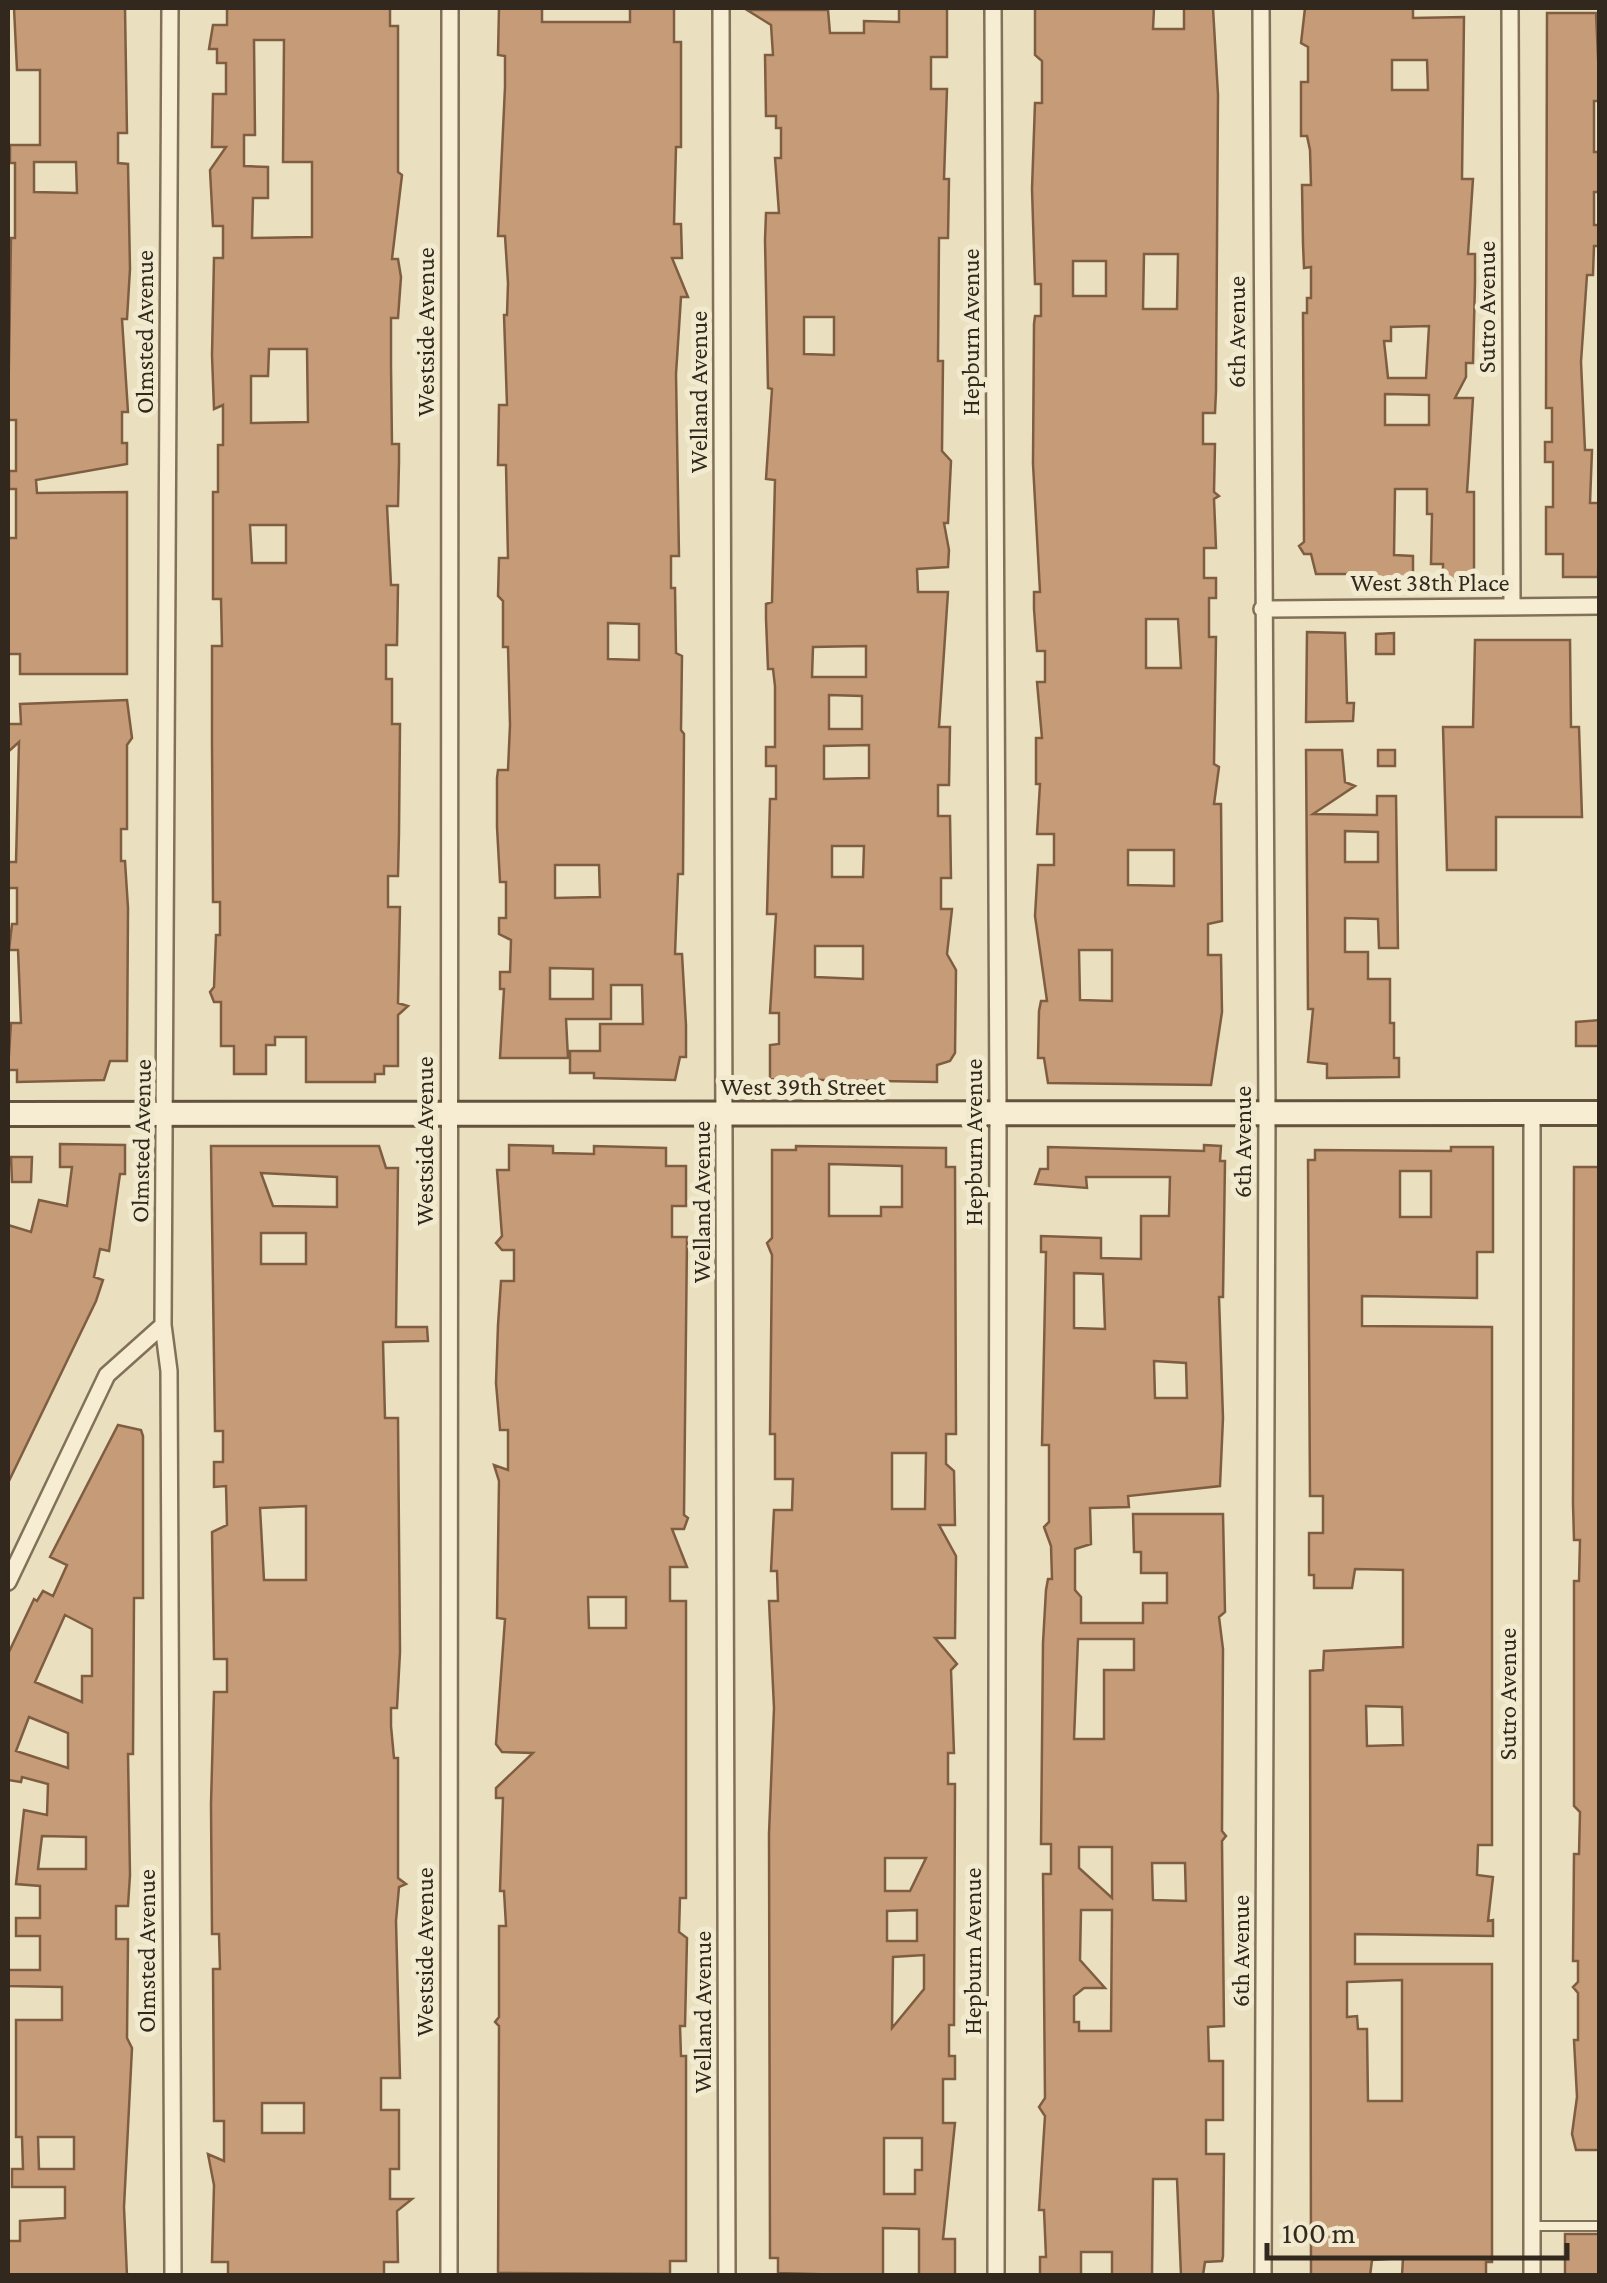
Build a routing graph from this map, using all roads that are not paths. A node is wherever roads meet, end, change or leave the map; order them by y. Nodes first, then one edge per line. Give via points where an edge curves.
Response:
1 (170, 8) edge
2 (450, 8) edge
3 (721, 8) edge
4 (993, 8) edge
5 (1261, 8) edge
6 (1510, 8) edge
7 (1600, 606) edge
8 (1512, 607) junction
9 (1262, 608) junction
10 (726, 1113) junction
11 (998, 1113) junction
12 (1267, 1113) junction
13 (1532, 1113) junction
14 (1600, 1113) edge
15 (8, 1114) edge
16 (168, 1114) junction
17 (448, 1114) junction
18 (163, 1325) junction
19 (8, 1582) edge
20 (1532, 2226) junction
21 (1600, 2226) edge
22 (173, 2276) edge
23 (449, 2276) edge
24 (727, 2276) edge
25 (996, 2276) edge
26 (1263, 2276) edge
27 (1532, 2276) edge

1 - 16 street, Olmsted Avenue
2 - 17 street, Westside Avenue
3 - 10 street, Welland Avenue
4 - 11 street, Hepburn Avenue
5 - 9 street, 6th Avenue
6 - 8 street, Sutro Avenue
7 - 8 street, West 38th Place
8 - 9 street, West 38th Place
9 - 12 street, 6th Avenue
10 - 11 street, West 39th Street
10 - 17 street, West 39th Street
10 - 24 street, Welland Avenue
11 - 12 street, West 39th Street
11 - 25 street, Hepburn Avenue
12 - 13 street, West 39th Street
12 - 26 street, 6th Avenue
13 - 14 street, West 39th Street
13 - 20 street, Sutro Avenue
15 - 16 street, West 39th Street
16 - 17 street, West 39th Street
16 - 18 street, Olmsted Avenue
17 - 23 street, Westside Avenue
18 - 19 street via 107,1374
18 - 22 street, Olmsted Avenue
20 - 21 lane
20 - 27 street, Sutro Avenue

